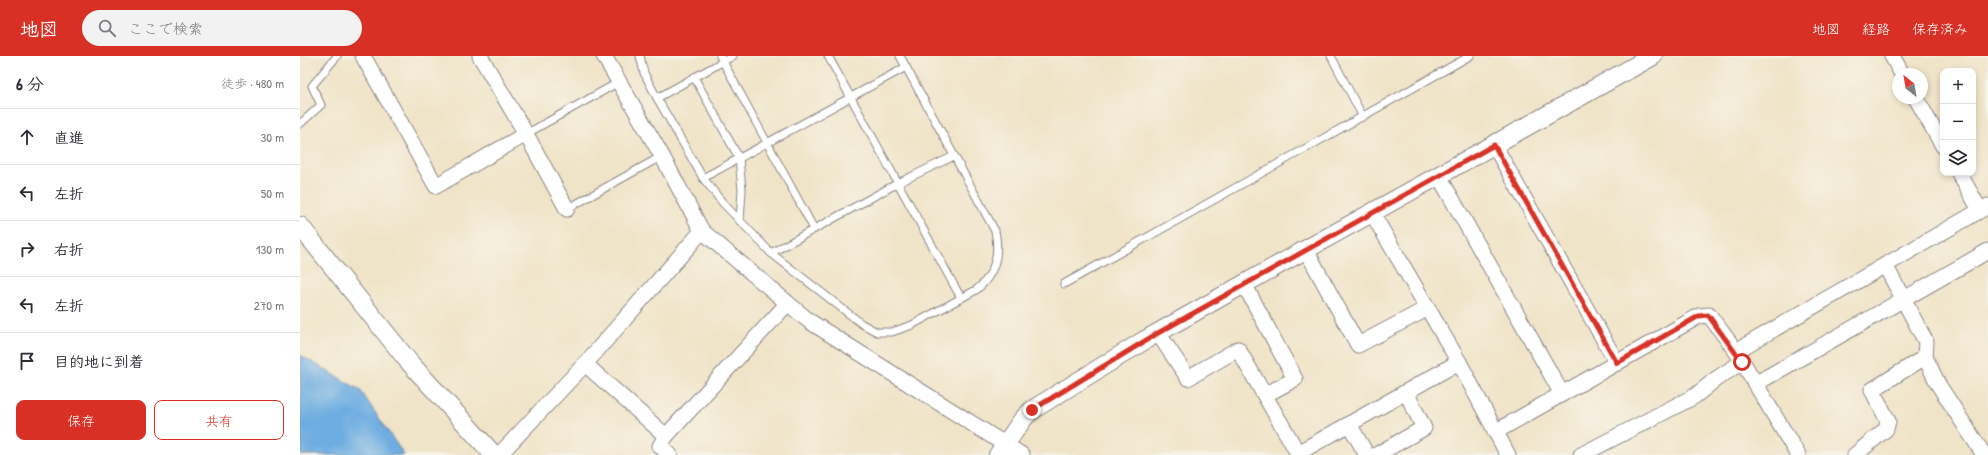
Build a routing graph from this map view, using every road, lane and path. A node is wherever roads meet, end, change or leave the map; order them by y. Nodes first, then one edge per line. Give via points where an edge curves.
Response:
1 (336, 56) edge
2 (363, 56) edge
3 (480, 56) edge
4 (604, 56) edge
5 (640, 56) edge
6 (734, 56) edge
7 (828, 56) edge
8 (900, 56) edge
9 (1331, 56) edge
10 (1470, 56) edge
11 (1653, 56) edge
12 (1892, 56) edge
13 (1462, 58) edge
14 (722, 59) edge
15 (906, 67) junction
16 (1899, 68) edge
17 (694, 76) junction
18 (619, 82) junction
19 (850, 96) junction
20 (657, 98) junction
21 (1919, 104) edge
22 (1363, 117) junction
23 (300, 124) edge
24 (526, 134) junction
25 (1940, 141) edge
26 (767, 142) junction
27 (1494, 145) junction
28 (662, 156) junction
29 (954, 156) junction
30 (739, 158) junction
31 (1439, 176) junction
32 (1961, 176) edge
33 (704, 178) junction
34 (898, 183) junction
35 (1984, 208) edge
36 (567, 209) joint
37 (1372, 213) junction
38 (740, 221) junction
39 (300, 226) edge
40 (814, 229) junction
41 (702, 231) junction
42 (1306, 250) junction
43 (1988, 251) edge
44 (771, 253) junction
45 (1885, 265) junction
46 (1064, 284) dead end
47 (1244, 284) junction
48 (961, 298) junction
49 (1903, 300) junction
50 (787, 304) junction
51 (1428, 308) junction
52 (1158, 333) junction
53 (1739, 357) junction
54 (1925, 357) junction
55 (1459, 362) junction
56 (1617, 363) junction
57 (585, 364) junction
58 (1755, 384) junction
59 (1406, 392) junction
60 (1562, 394) junction
61 (1265, 395) junction
62 (1349, 424) junction
63 (1495, 432) junction
64 (662, 448) edge
65 (1001, 450) edge
66 (1298, 454) edge
67 (494, 455) edge
68 (499, 455) edge
69 (1022, 455) edge
70 (1366, 455) edge
71 (1376, 455) edge
72 (1508, 455) edge
73 (1581, 455) edge
74 (1798, 455) edge
75 (1855, 455) edge
76 (1984, 455) edge

1 - 23 lane via 312,86 321,105
2 - 24 street via 436,186
3 - 24 street
4 - 18 street
5 - 20 lane via 644,73
6 - 14 lane
7 - 19 lane
8 - 15 lane
9 - 22 lane
10 - 13 lane
11 - 27 street
12 - 16 street
13 - 22 lane
14 - 17 lane
14 - 26 lane
15 - 19 lane
15 - 29 lane
17 - 20 lane
17 - 30 lane
18 - 24 lane
18 - 28 street
19 - 26 lane
19 - 34 lane
20 - 33 lane
21 - 25 street
22 - 46 lane
24 - 36 street
26 - 30 lane
26 - 40 lane
27 - 31 street
27 - 56 street
28 - 36 lane
28 - 41 street
29 - 34 lane
29 - 48 lane via 995,231 998,252 992,273 986,282
30 - 33 lane
30 - 38 lane via 742,190
31 - 37 street
31 - 60 street
32 - 35 street
33 - 38 lane
34 - 40 lane
34 - 48 lane
35 - 45 street
37 - 42 street
37 - 51 street
38 - 44 lane
39 - 67 street via 409,362
40 - 44 lane
41 - 50 street
41 - 57 street
42 - 47 street
42 - 51 street via 1358,345
43 - 49 street
44 - 48 lane via 862,324 877,332 892,332 912,324
45 - 49 street
45 - 53 street
47 - 52 street
47 - 61 street via 1295,379
49 - 54 street via 1926,342
49 - 58 street
50 - 64 street
50 - 65 street
51 - 55 street
52 - 61 street via 1188,378 1238,349
52 - 65 street via 1032,410 1023,418
53 - 56 street via 1708,315 1699,316
53 - 58 street
53 - 73 street via 1695,396
54 - 75 street via 1872,390 1888,421 1886,429
54 - 76 street via 1938,384
55 - 59 street
55 - 63 street
56 - 60 street
57 - 64 street
57 - 68 street
58 - 74 street
59 - 62 street
59 - 71 street via 1424,428
60 - 63 street
61 - 66 street
62 - 66 street
62 - 70 street
63 - 72 street
65 - 69 street

